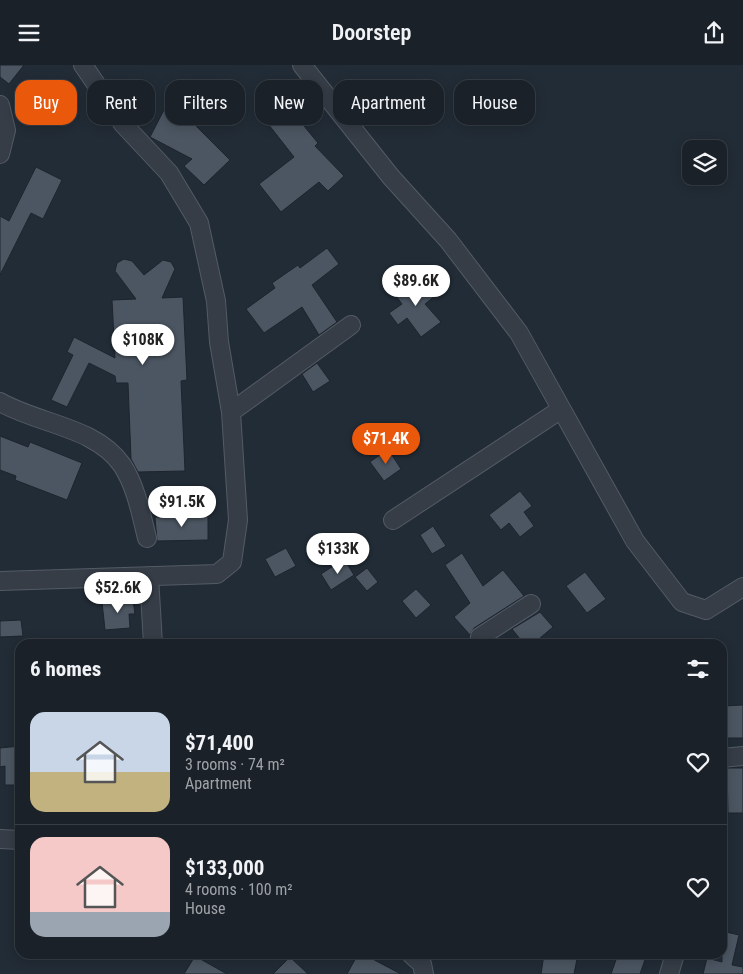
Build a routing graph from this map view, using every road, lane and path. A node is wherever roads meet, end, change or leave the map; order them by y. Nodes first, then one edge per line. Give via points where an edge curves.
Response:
1 (83, 65) edge
2 (302, 65) edge
3 (0, 105) edge
4 (0, 154) edge
5 (352, 325) dead end
6 (0, 402) edge
7 (560, 410) junction
8 (232, 412) junction
9 (393, 519) dead end
10 (147, 538) dead end
11 (149, 577) junction
12 (0, 581) edge
13 (742, 592) edge
14 (531, 604) dead end
15 (153, 639) edge
16 (480, 639) edge
17 (743, 756) edge
18 (727, 758) edge
19 (0, 839) edge
20 (15, 840) edge
21 (417, 959) edge
22 (674, 959) edge
23 (424, 974) edge
24 (669, 974) edge

1 - 8 street via 123,124 169,173 199,223 216,301 219,342
2 - 7 street via 391,177 448,240 519,333
3 - 4 street via 6,130
5 - 8 street
6 - 10 street via 107,449 122,465 135,493
7 - 9 street
7 - 13 street via 635,541 682,602 706,610
8 - 11 street via 238,519 232,562 217,574
11 - 12 street
11 - 15 street
14 - 16 street
17 - 18 street
19 - 20 street
21 - 23 street
22 - 24 street

